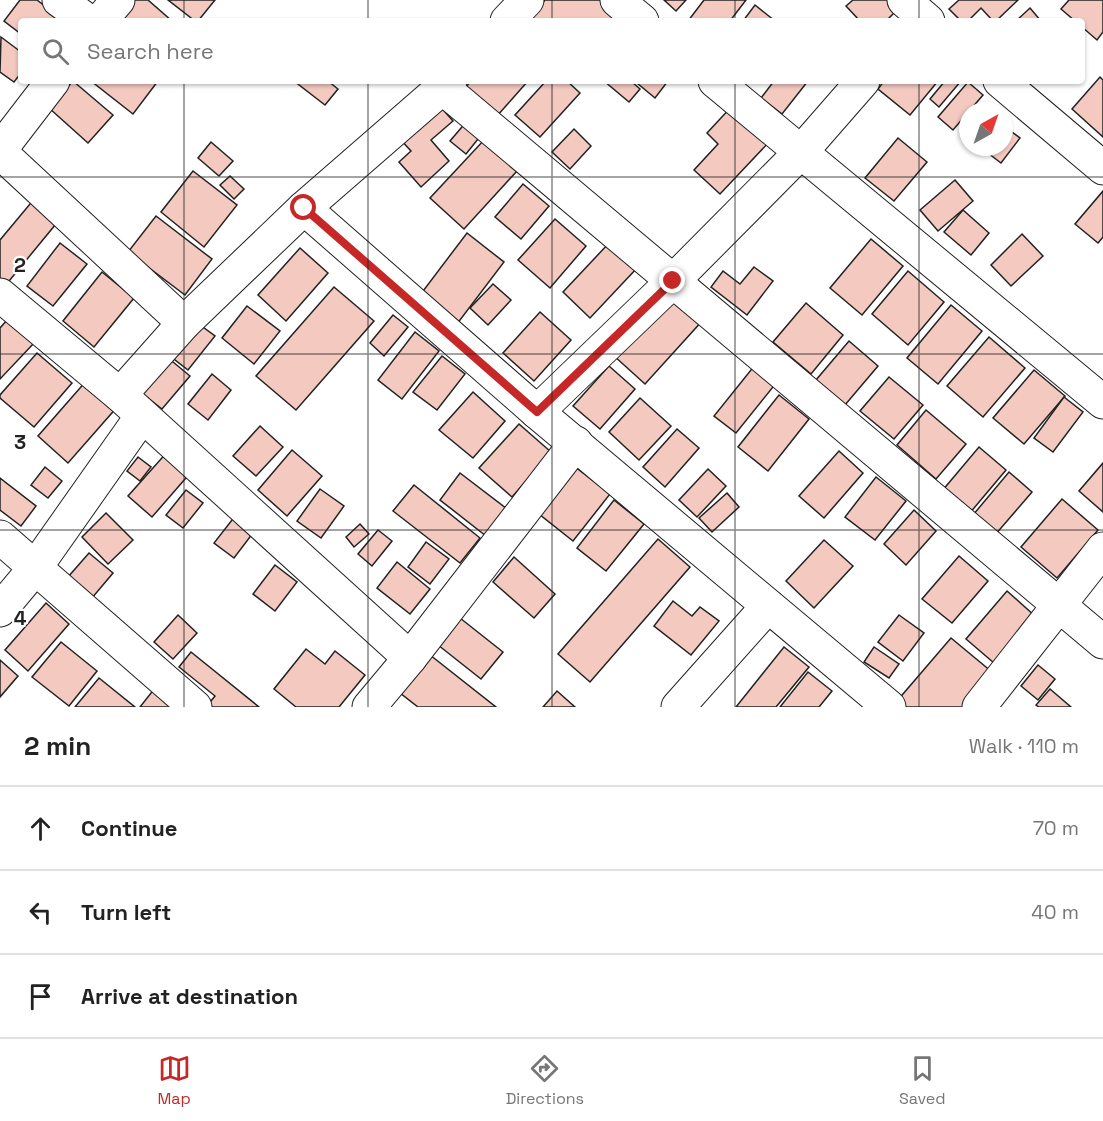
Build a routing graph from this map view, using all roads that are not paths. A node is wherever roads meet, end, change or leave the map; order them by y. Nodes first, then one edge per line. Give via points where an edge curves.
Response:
1 (59, 0) edge
2 (118, 0) edge
3 (527, 0) edge
4 (617, 0) edge
5 (84, 18) edge
6 (103, 18) edge
7 (510, 18) edge
8 (638, 18) edge
9 (51, 84) edge
10 (719, 84) edge
11 (859, 84) edge
12 (1003, 84) edge
13 (447, 85) edge
14 (0, 151) edge
15 (801, 152) junction
16 (1103, 168) edge
17 (304, 208) junction
18 (673, 281) junction
19 (0, 295) edge
20 (184, 323) junction
21 (1103, 402) edge
22 (131, 405) junction
23 (537, 412) junction
24 (576, 443) junction
25 (0, 537) edge
26 (1103, 549) edge
27 (35, 568) junction
28 (1059, 605) junction
29 (768, 606) junction
30 (0, 610) edge
31 (1103, 642) edge
32 (410, 658) junction
33 (195, 707) edge
34 (369, 707) edge
35 (678, 707) edge
36 (889, 707) edge
37 (979, 707) edge

1 - 5 street
2 - 6 street
3 - 7 street
4 - 8 street
9 - 14 street
10 - 15 street
11 - 15 street
12 - 16 street
13 - 17 street
13 - 18 street
14 - 20 street
15 - 18 street
15 - 21 street
17 - 20 street
17 - 23 street
18 - 23 street
18 - 28 street
19 - 22 street
20 - 22 street
22 - 27 street
22 - 32 street
23 - 24 street
24 - 29 street
24 - 32 street
25 - 27 street
26 - 28 street
27 - 30 street
27 - 33 street
28 - 31 street
28 - 37 street
29 - 35 street
29 - 36 street
32 - 34 street

